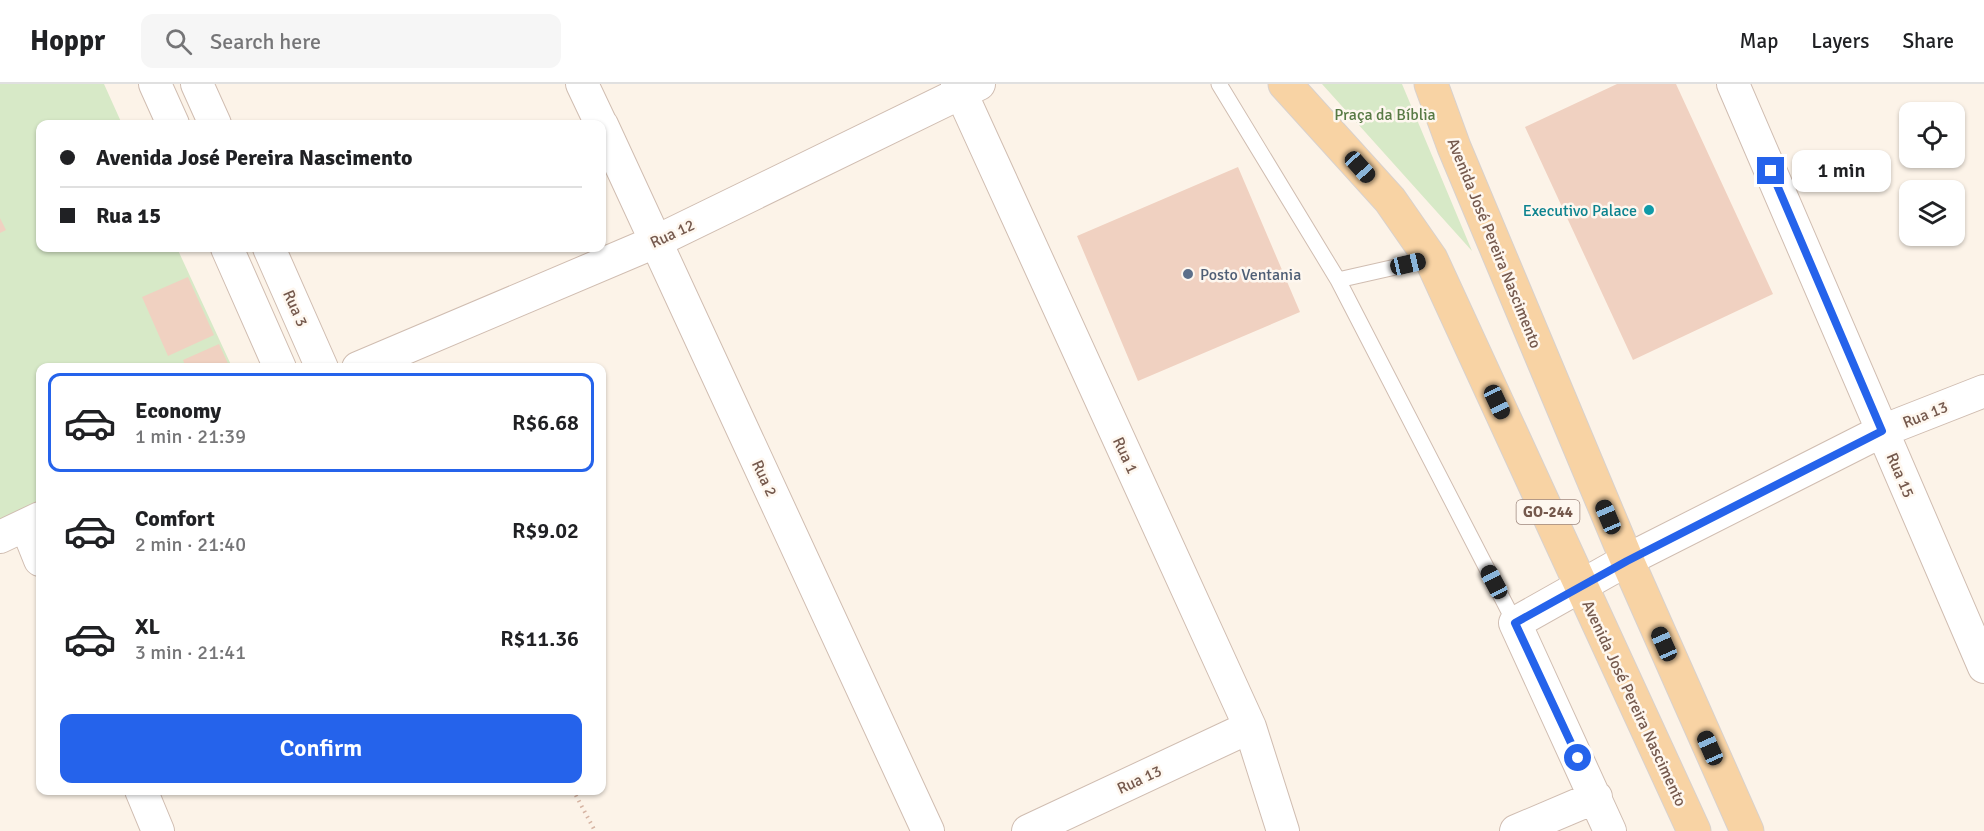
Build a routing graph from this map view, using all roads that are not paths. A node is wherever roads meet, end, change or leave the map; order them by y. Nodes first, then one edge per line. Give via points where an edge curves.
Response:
1 (155, 84) edge
2 (197, 84) edge
3 (582, 84) edge
4 (1219, 84) edge
5 (1286, 84) edge
6 (1431, 84) edge
7 (1733, 84) edge
8 (966, 87) edge
9 (171, 120) edge
10 (213, 120) edge
11 (599, 120) edge
12 (606, 136) edge
13 (655, 242) junction
14 (229, 252) edge
15 (271, 252) edge
16 (1431, 259) junction
17 (1338, 280) junction
18 (278, 363) edge
19 (320, 363) edge
20 (370, 363) edge
21 (1984, 391) edge
22 (1882, 431) junction
23 (22, 527) edge
24 (36, 553) edge
25 (1627, 561) junction
26 (1582, 586) junction
27 (1515, 623) junction
28 (1984, 667) edge
29 (1250, 727) junction
30 (143, 795) edge
31 (1596, 797) junction
32 (158, 831) edge
33 (928, 831) edge
34 (1028, 831) edge
35 (1283, 831) edge
36 (1516, 831) edge
37 (1610, 831) edge
38 (1694, 831) edge
39 (1747, 831) edge

1 - 9 street
2 - 10 street
3 - 11 street, Rua 2
4 - 17 lane
5 - 16 main road, Avenida José Pereira Nascimento / GO-244 via 1390,200
6 - 25 main road, Avenida José Pereira Nascimento / GO-244
7 - 22 street, Rua 15
8 - 13 street, Rua 12
8 - 29 street, Rua 1
12 - 13 street, Rua 2
13 - 20 street, Rua 12
13 - 33 street, Rua 2
14 - 18 street
15 - 19 street, Rua 3
16 - 17 lane
16 - 26 main road, Avenida José Pereira Nascimento / GO-244
17 - 27 lane
21 - 22 street, Rua 13
22 - 25 street, Rua 13
22 - 28 street, Rua 15
23 - 24 street
25 - 26 street, Rua 13
25 - 39 main road, Avenida José Pereira Nascimento / GO-244
26 - 27 street, Rua 13
26 - 38 main road, Avenida José Pereira Nascimento / GO-244
27 - 31 street
29 - 34 street, Rua 13
29 - 35 street, Rua 1
30 - 32 street
31 - 36 street
31 - 37 street

